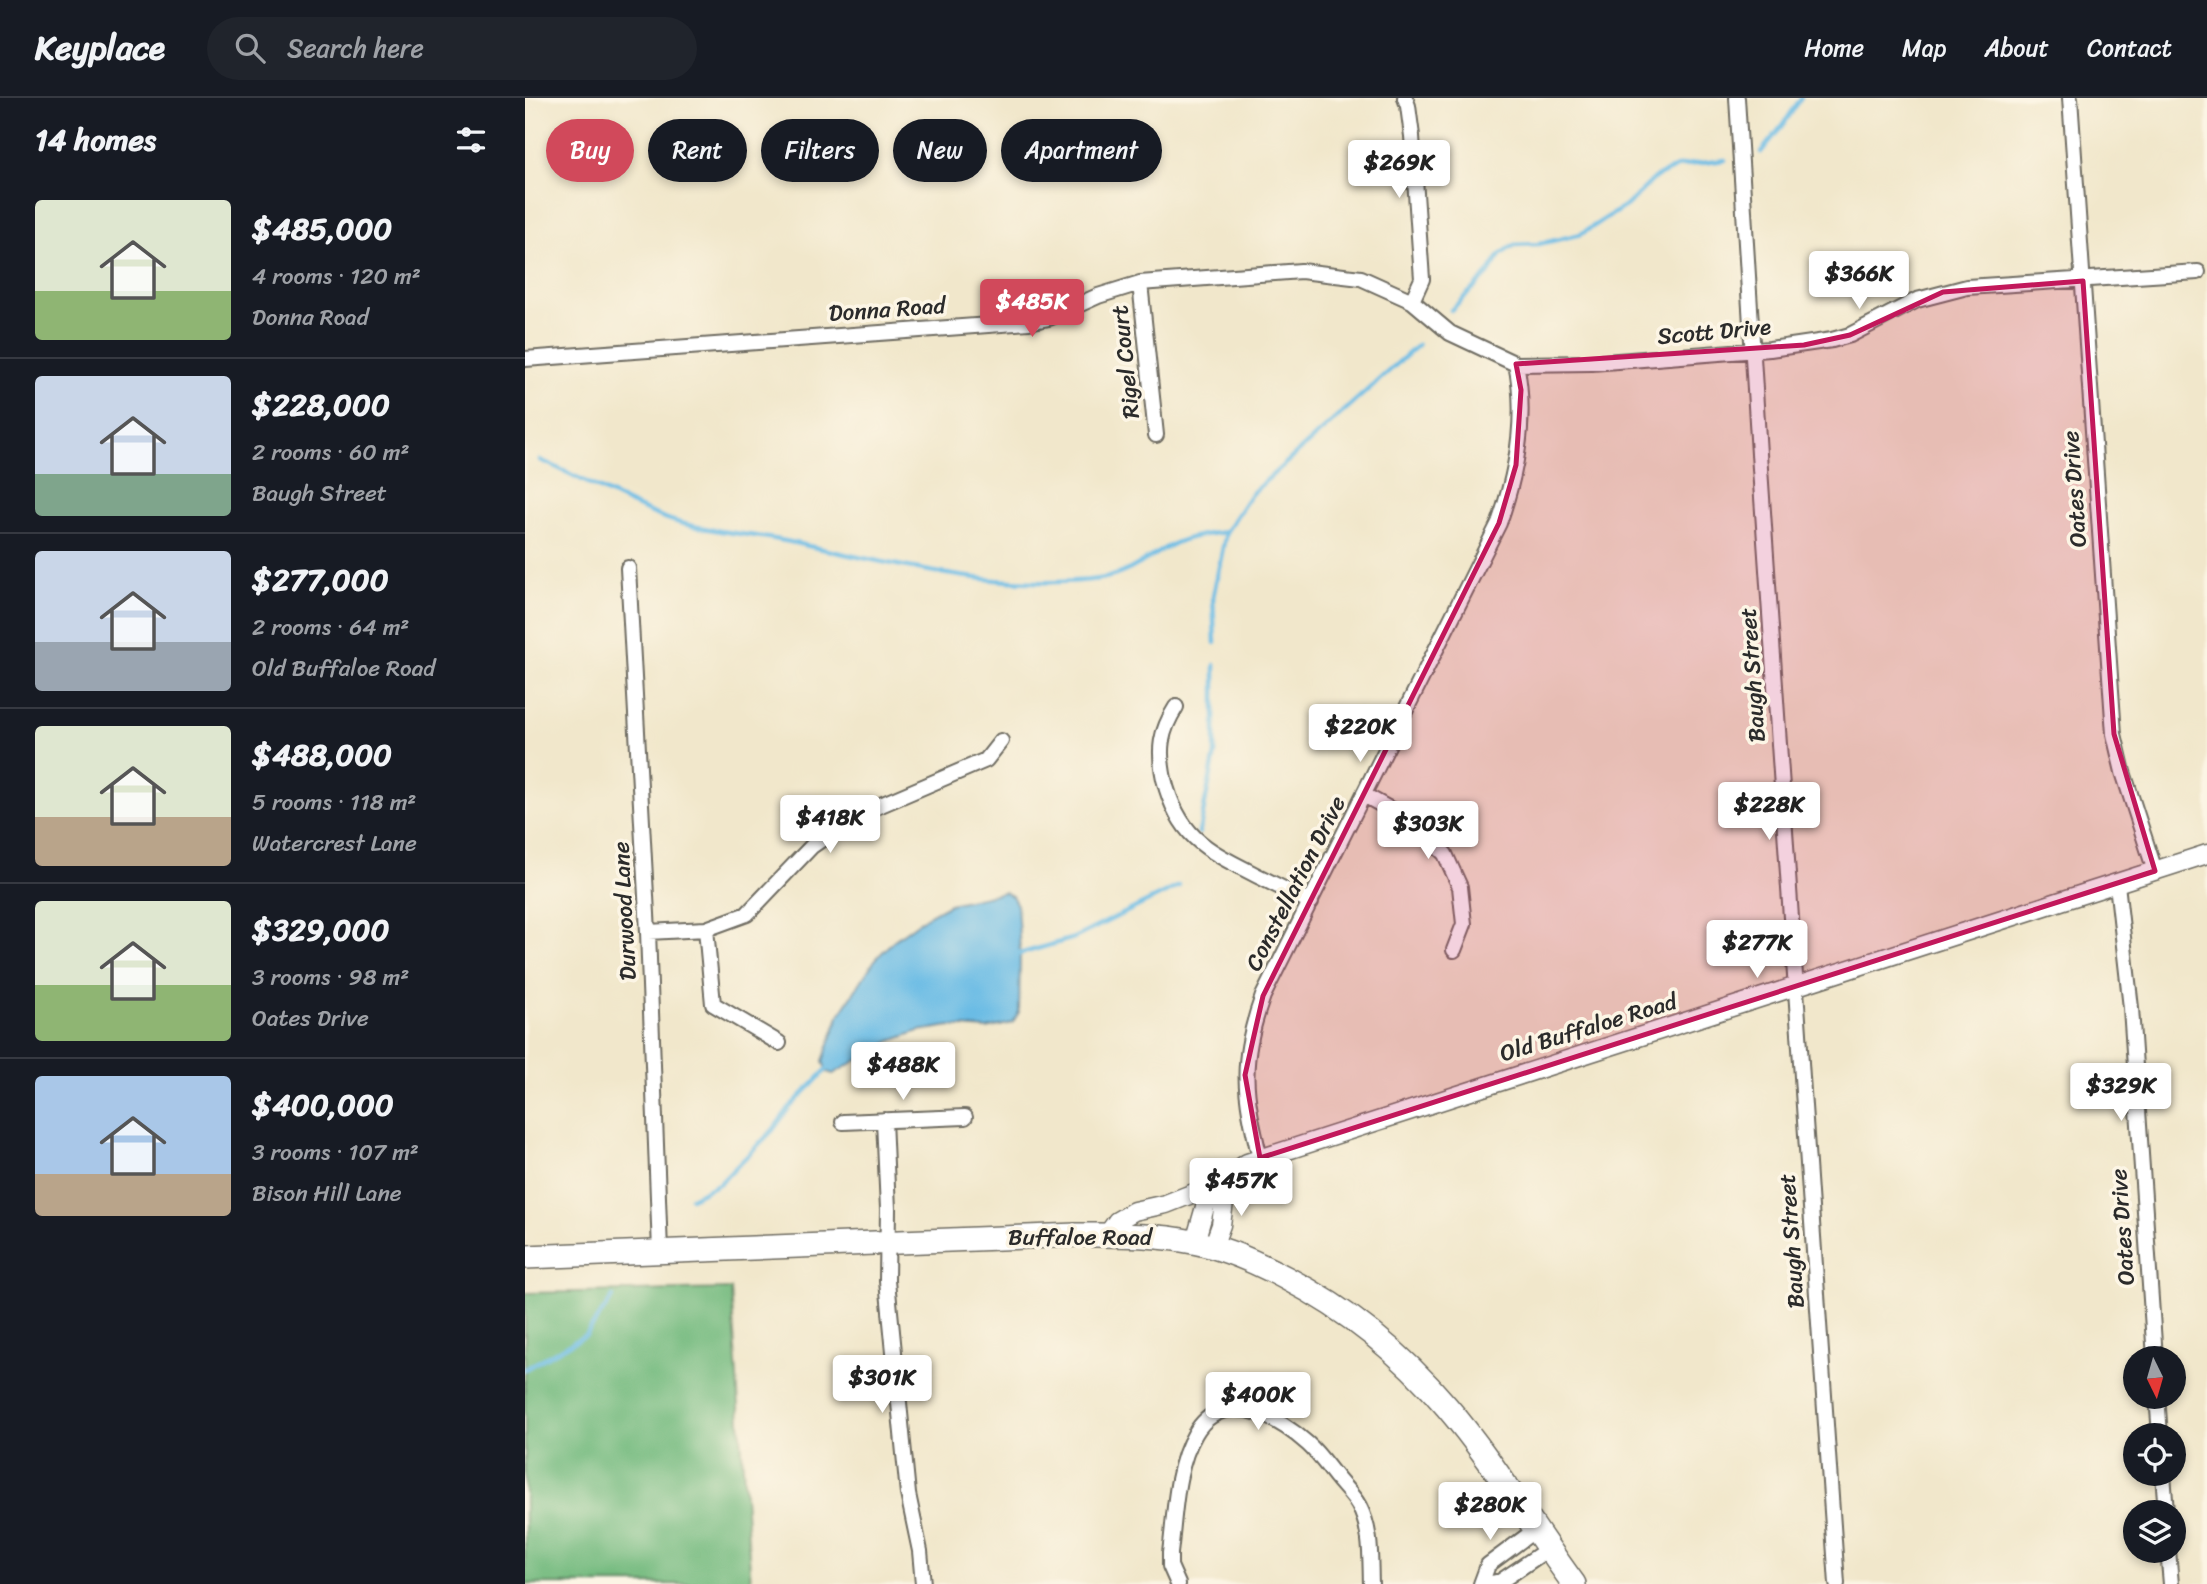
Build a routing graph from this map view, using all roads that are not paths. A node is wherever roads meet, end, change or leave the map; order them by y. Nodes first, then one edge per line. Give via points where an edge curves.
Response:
1 (1405, 98) edge
2 (1737, 98) edge
3 (2070, 98) edge
4 (2198, 272) dead end
5 (2083, 281) junction
6 (1140, 283) junction
7 (1412, 301) junction
8 (1753, 351) junction
9 (525, 359) edge
10 (1516, 364) junction
11 (1156, 435) dead end
12 (628, 568) dead end
13 (1176, 707) dead end
14 (1001, 741) dead end
15 (1364, 795) junction
16 (2207, 854) edge
17 (2155, 871) junction
18 (2116, 884) junction
19 (1311, 902) junction
20 (706, 929) junction
21 (649, 932) junction
22 (1454, 950) dead end
23 (1796, 988) junction
24 (779, 1043) dead end
25 (965, 1117) dead end
26 (884, 1120) junction
27 (843, 1122) dead end
28 (1260, 1158) junction
29 (1224, 1180) junction
30 (1107, 1235) junction
31 (887, 1242) junction
32 (1204, 1245) junction
33 (660, 1251) junction
34 (525, 1257) edge
35 (2153, 1346) edge
36 (1535, 1530) junction
37 (1548, 1549) junction
38 (2169, 1563) edge
39 (923, 1584) edge
40 (1178, 1584) edge
41 (1371, 1584) edge
42 (1483, 1584) edge
43 (1574, 1584) edge
44 (1837, 1584) edge
45 (2171, 1584) edge

1 - 7 street via 1422,279
2 - 8 street, Baugh Street
3 - 5 street, Oates Drive
4 - 5 street, Scott Drive
5 - 8 street, Scott Drive via 1999,284 1943,292 1917,300 1850,335
5 - 17 street, Oates Drive via 2114,734
6 - 7 street, Donna Road via 1301,271 1361,278
6 - 9 street, Donna Road via 1029,322
6 - 11 street, Rigel Court
7 - 10 street, Donna Road via 1450,333
8 - 10 street, Scott Drive
8 - 23 street, Baugh Street
10 - 15 street, Constellation Drive via 1521,390 1509,496
12 - 21 street, Durwood Lane
13 - 19 street via 1165,724 1161,765 1186,829 1207,850
14 - 20 street via 986,760 855,816 812,846 747,914
15 - 19 street, Constellation Drive
15 - 22 street via 1411,821 1445,853 1460,887 1464,924
16 - 17 street, Old Buffaloe Road
17 - 18 street, Old Buffaloe Road
18 - 23 street, Old Buffaloe Road
18 - 35 street, Oates Drive via 2130,1008
19 - 28 street, Constellation Drive via 1251,1027 1245,1075
20 - 21 street
20 - 24 street via 713,1004
21 - 33 street, Durwood Lane
23 - 28 street, Old Buffaloe Road
23 - 44 street, Baugh Street
25 - 26 street
26 - 27 street
26 - 31 street
28 - 29 street, Old Buffaloe Road
29 - 30 street, Old Buffaloe Road via 1166,1204 1134,1211 1117,1221
29 - 32 street via 1221,1225
30 - 31 main road, Buffaloe Road
30 - 32 main road, Buffaloe Road via 1157,1236
31 - 33 main road, Buffaloe Road
31 - 39 street via 896,1388
32 - 36 main road, Buffaloe Road via 1264,1267 1364,1326 1448,1407
33 - 34 main road, Buffaloe Road
36 - 37 main road, Buffaloe Road
36 - 42 street via 1488,1565
37 - 42 street via 1501,1581
37 - 43 main road, Buffaloe Road
38 - 45 street
40 - 41 street via 1170,1553 1182,1463 1202,1423 1213,1414 1237,1409 1253,1410 1286,1426 1310,1446 1357,1503 1369,1535

